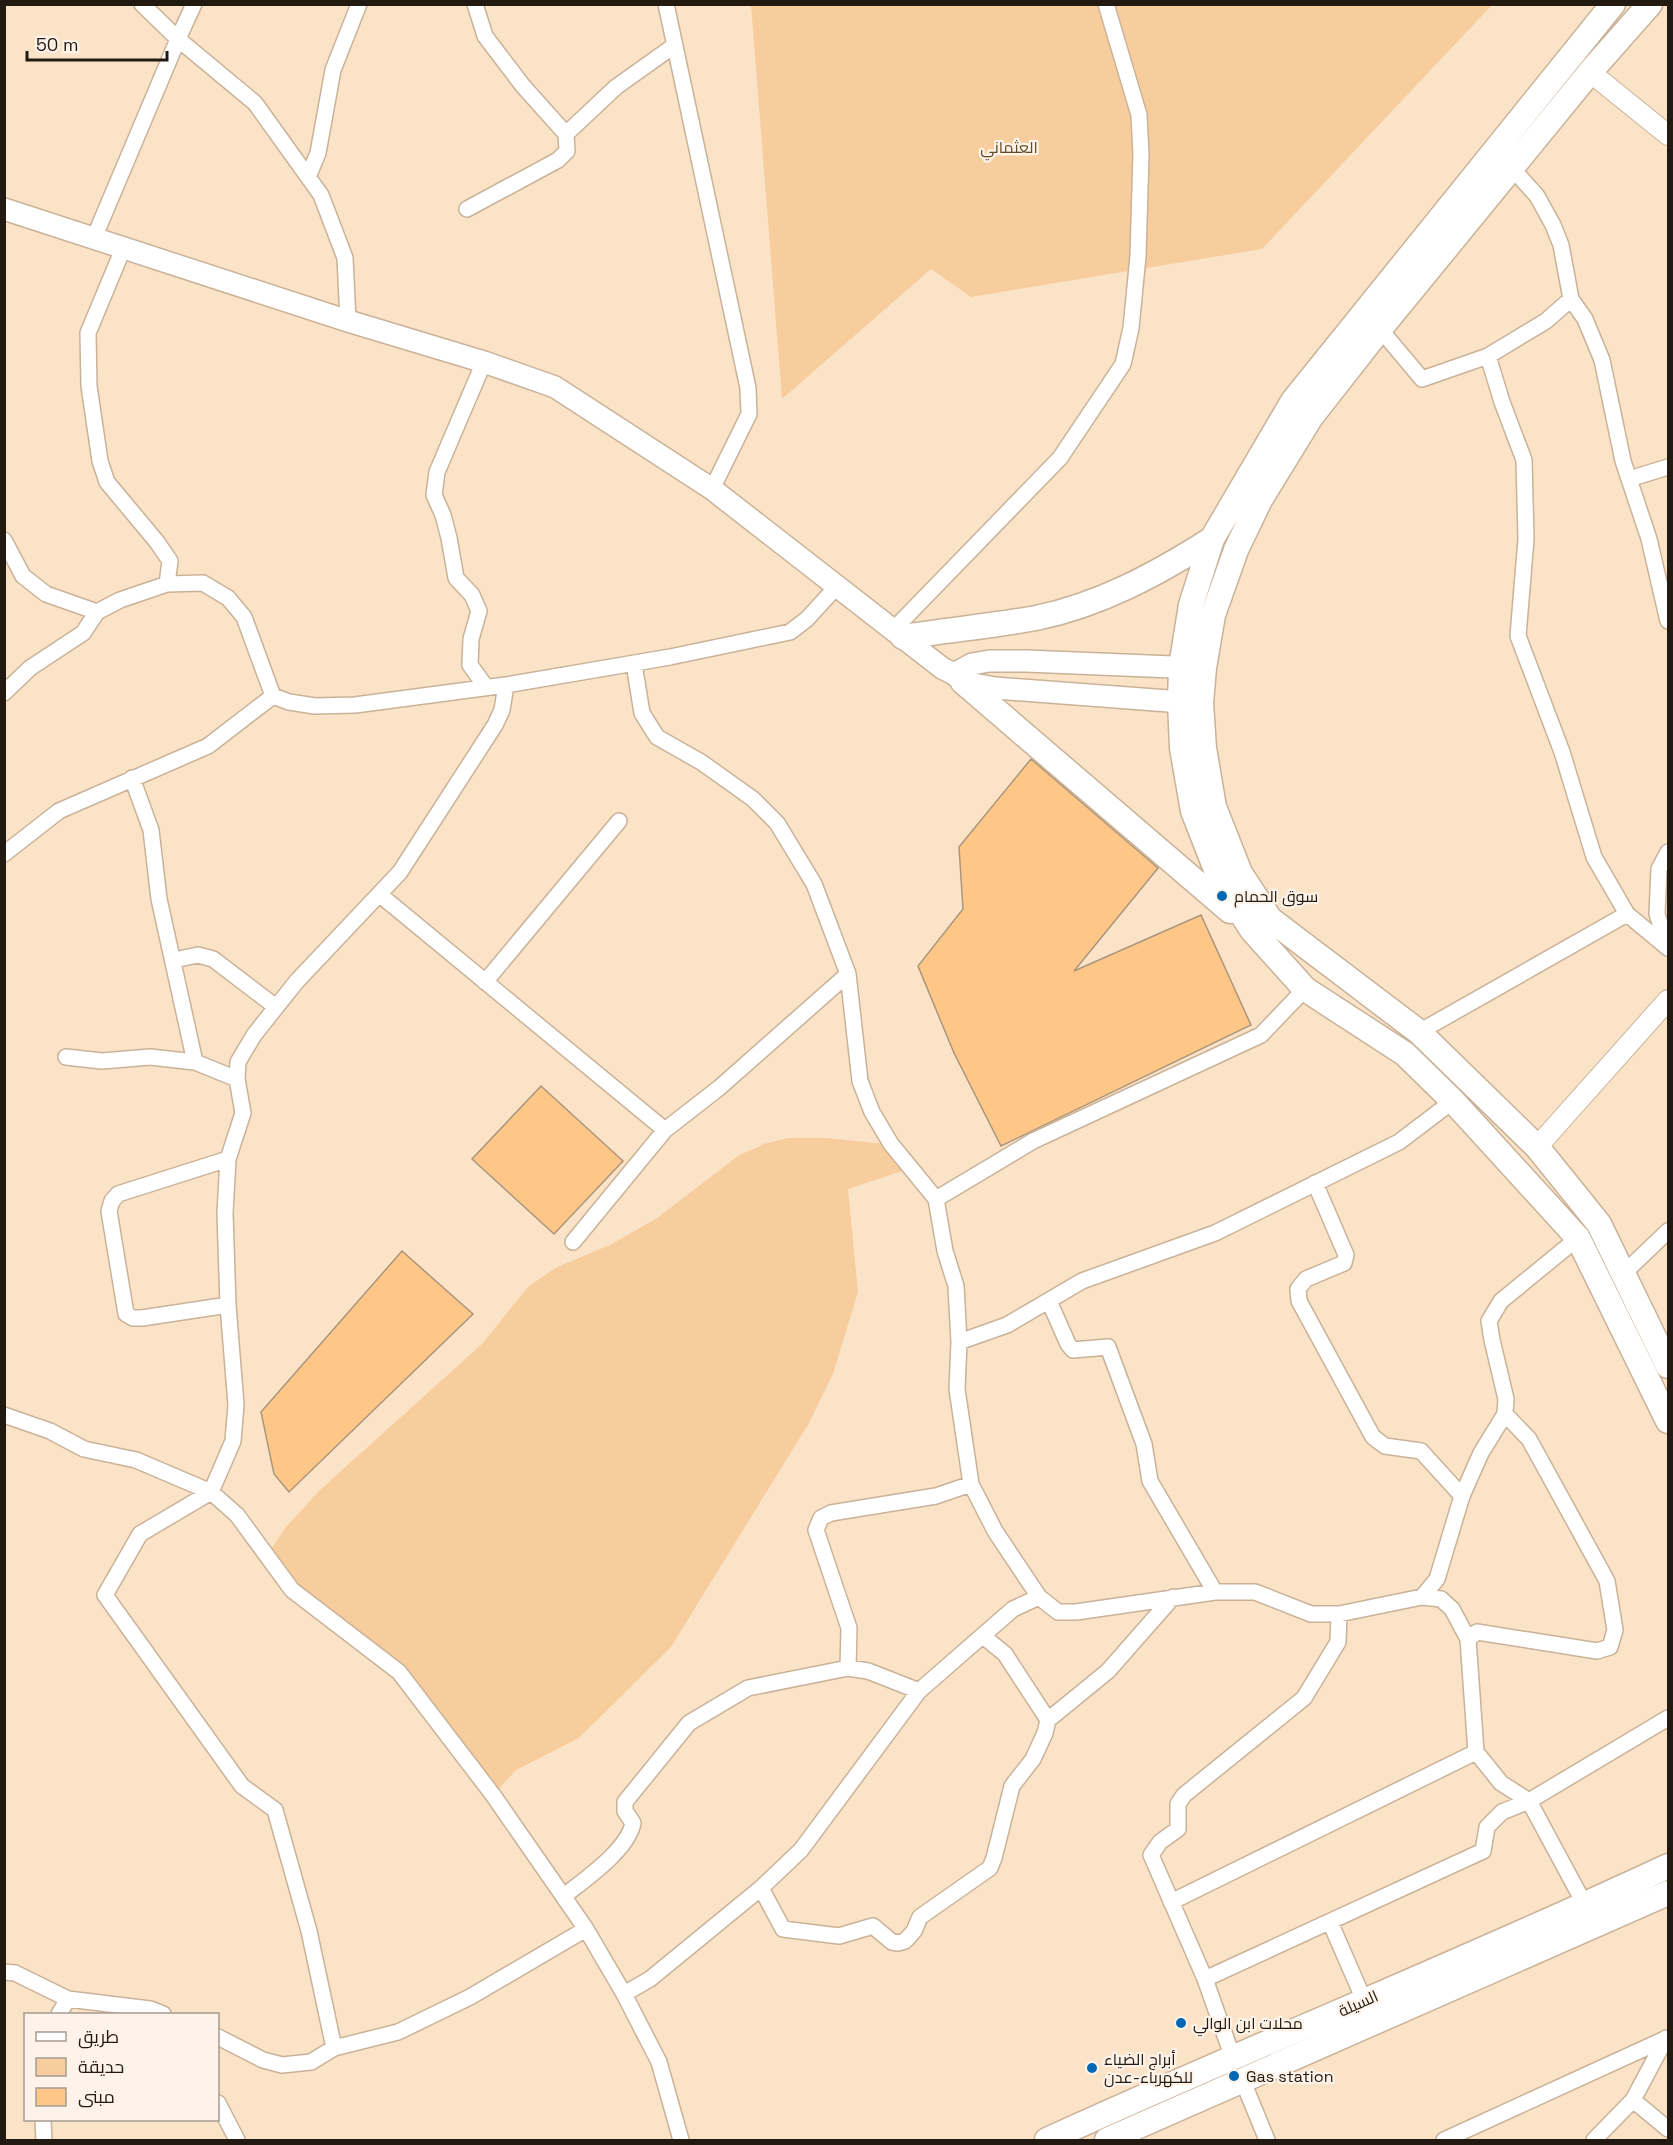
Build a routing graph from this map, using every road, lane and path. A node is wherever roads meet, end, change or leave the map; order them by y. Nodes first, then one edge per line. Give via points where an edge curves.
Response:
1 (142, 4) edge
2 (194, 4) edge
3 (359, 4) edge
4 (475, 4) edge
5 (666, 4) edge
6 (1106, 4) edge
7 (1613, 4) edge
8 (1650, 4) edge
9 (178, 39) junction
10 (675, 45) junction
11 (1590, 72) junction
12 (566, 134) junction
13 (1668, 135) edge
14 (1512, 168) junction
15 (308, 177) junction
16 (4, 209) edge
17 (467, 209) dead end
18 (94, 238) junction
19 (123, 249) junction
20 (1571, 299) junction
21 (348, 321) junction
22 (1380, 329) junction
23 (1488, 356) junction
24 (484, 362) junction
25 (1668, 467) edge
26 (1629, 479) junction
27 (712, 489) junction
28 (1212, 539) junction
29 (4, 540) edge
30 (167, 584) junction
31 (838, 585) junction
32 (97, 612) junction
33 (1668, 621) edge
34 (898, 633) junction
35 (634, 664) junction
36 (1192, 668) junction
37 (959, 678) junction
38 (506, 685) junction
39 (486, 687) junction
40 (4, 693) edge
41 (273, 696) junction
42 (1191, 703) junction
43 (132, 778) junction
44 (619, 821) dead end
45 (1668, 852) edge
46 (4, 854) edge
47 (379, 894) junction
48 (1627, 914) junction
49 (1252, 930) junction
50 (1668, 948) edge
51 (174, 960) junction
52 (848, 975) junction
53 (485, 982) junction
54 (1305, 989) junction
55 (1668, 1000) edge
56 (276, 1007) junction
57 (1419, 1032) junction
58 (66, 1057) dead end
59 (195, 1062) junction
60 (237, 1079) junction
61 (1453, 1101) junction
62 (665, 1130) junction
63 (1537, 1147) junction
64 (228, 1159) junction
65 (1315, 1183) junction
66 (936, 1199) junction
67 (1668, 1231) edge
68 (1578, 1238) junction
69 (573, 1242) dead end
70 (1623, 1274) junction
71 (1050, 1301) junction
72 (228, 1305) junction
73 (959, 1342) junction
74 (1668, 1366) edge
75 (1506, 1414) junction
76 (4, 1415) edge
77 (1668, 1421) edge
78 (971, 1484) junction
79 (211, 1492) junction
80 (1462, 1496) junction
81 (1215, 1592) junction
82 (1039, 1597) junction
83 (1173, 1597) junction
84 (1422, 1597) junction
85 (1339, 1614) junction
86 (982, 1636) junction
87 (1468, 1639) junction
88 (848, 1668) junction
89 (919, 1691) junction
90 (1668, 1718) edge
91 (1048, 1719) junction
92 (1476, 1752) junction
93 (1529, 1801) junction
94 (1668, 1866) edge
95 (761, 1888) junction
96 (1668, 1893) edge
97 (564, 1896) junction
98 (1171, 1902) junction
99 (1585, 1905) junction
100 (1330, 1922) junction
101 (586, 1929) junction
102 (4, 1972) edge
103 (1206, 1979) junction
104 (624, 1994) junction
105 (68, 1999) junction
106 (1364, 2000) junction
107 (60, 2013) edge
108 (160, 2013) edge
109 (1667, 2037) edge
110 (219, 2038) edge
111 (334, 2048) junction
112 (1238, 2069) junction
113 (1634, 2100) junction
114 (219, 2105) edge
115 (43, 2121) edge
116 (1668, 2129) edge
117 (44, 2140) edge
118 (237, 2140) edge
119 (681, 2140) edge
120 (1047, 2140) edge
121 (1107, 2140) edge
122 (1267, 2140) edge
123 (1444, 2140) edge
124 (1594, 2140) edge

1 - 9 street
2 - 9 street
3 - 15 street via 333,70 318,153
4 - 12 street via 485,36
5 - 10 street
6 - 34 street via 1139,115 1141,153 1138,256 1123,364 1060,458
7 - 28 main road via 1293,401
8 - 11 main road
9 - 15 street via 255,103
9 - 18 street
10 - 12 street via 616,87
10 - 27 street via 748,388 748,414
11 - 13 street
11 - 14 main road
12 - 17 street via 567,151 558,160
14 - 20 street via 1537,196 1553,225 1561,245
14 - 22 main road
15 - 21 street via 321,195 345,258
16 - 18 main road
18 - 19 main road
19 - 21 main road
19 - 30 street via 88,333 89,386 100,461 107,482 170,561
20 - 23 street via 1546,321
20 - 26 street via 1585,319 1602,360
21 - 24 main road
22 - 23 street via 1422,379
22 - 36 main road via 1311,417 1260,500 1236,550
23 - 48 street via 1524,460 1526,539 1518,636 1562,752 1594,857
24 - 27 main road via 555,387
24 - 39 street via 436,472 434,495 450,538 456,578 472,595 479,611 471,639 470,665
25 - 26 street
26 - 33 street via 1649,539
27 - 31 main road
28 - 34 main road via 1129,587 1084,604 1037,617
28 - 36 main road via 1191,605
29 - 32 street via 23,576 46,594
30 - 32 street
30 - 41 street via 202,583 228,598 244,617
31 - 34 main road
31 - 35 street via 790,632
32 - 40 street via 84,633 30,668
34 - 37 main road
35 - 38 street
35 - 52 street via 642,713 657,737 753,799 777,823 814,884
36 - 37 main road via 989,661 972,664
36 - 42 main road
37 - 42 main road via 995,688
37 - 49 main road
38 - 39 street
38 - 47 street via 495,725 400,872
39 - 41 street via 355,705 315,706
41 - 43 street via 208,746
42 - 49 main road via 1182,748 1193,812 1220,880
42 - 57 main road via 1214,807 1240,873 1270,919
43 - 46 street via 59,810
43 - 51 street via 151,830 159,899
44 - 53 street
45 - 50 street via 1659,869 1657,914
47 - 53 street
47 - 56 street
48 - 50 street
48 - 57 street
49 - 54 main road
51 - 56 street via 198,955 213,959
51 - 59 street
52 - 62 street
52 - 66 street via 860,1081 872,1112 891,1144
53 - 62 street
54 - 61 main road via 1405,1054
54 - 66 street via 1261,1035 1034,1141
55 - 63 street
56 - 60 street via 238,1062
57 - 63 main road
58 - 59 street via 102,1061 150,1057
59 - 60 street
60 - 64 street via 243,1113
61 - 65 street via 1398,1142
61 - 68 main road
62 - 69 street
63 - 70 main road via 1599,1224
64 - 72 street
64 - 72 street via 118,1194 109,1211 126,1314 142,1318
65 - 71 street via 1215,1233 1082,1281
65 - 80 street via 1346,1255 1344,1263 1306,1279 1298,1289 1299,1301 1373,1437 1385,1446 1421,1451
66 - 73 street via 956,1286
67 - 70 street
68 - 75 street via 1501,1301 1490,1322
68 - 77 main road
70 - 74 main road
71 - 73 street via 1007,1325
71 - 81 street via 1073,1350 1108,1347 1143,1444 1150,1481
72 - 79 street via 236,1405 233,1441
73 - 78 street via 957,1389
75 - 80 street via 1481,1453
75 - 87 street via 1529,1439 1607,1581 1615,1630 1610,1647 1597,1651 1478,1632
76 - 79 street via 50,1431 84,1449 136,1460
78 - 82 street via 995,1531
78 - 88 street via 936,1496 831,1513 821,1518 816,1530 849,1628
79 - 97 street via 237,1515 292,1590 399,1672
79 - 111 street via 140,1534 105,1596 242,1786 275,1810 309,1931
80 - 84 street via 1437,1580
81 - 83 street
81 - 85 street via 1256,1592 1311,1614
82 - 83 street via 1058,1612 1076,1612
82 - 86 street via 1013,1608
83 - 91 street via 1108,1671
84 - 85 street
84 - 87 street via 1441,1599 1452,1608
85 - 98 street via 1338,1642 1304,1698 1184,1795 1178,1804 1178,1829 1160,1842 1151,1855
86 - 89 street
86 - 91 street via 1005,1654
87 - 92 street
88 - 89 street via 868,1671
88 - 97 street via 748,1688 689,1724 625,1802 632,1830 606,1863
89 - 95 street via 801,1850
90 - 93 street
91 - 95 street via 1033,1759 1012,1786 990,1868 920,1917 905,1941 892,1942 873,1926 839,1936 783,1929
92 - 93 street via 1501,1783
92 - 98 street
93 - 99 street
93 - 100 street via 1502,1812 1487,1827 1483,1851
94 - 99 main road, السيلة
95 - 104 street via 650,1979
96 - 112 main road, السيلة
97 - 101 street
98 - 103 street
99 - 106 main road, السيلة
100 - 103 street
100 - 106 street
101 - 104 street
101 - 111 street via 470,1997 398,2032
102 - 105 street via 15,1973
103 - 112 street
104 - 119 street via 659,2062
105 - 107 street
105 - 108 street
106 - 112 main road, السيلة
109 - 113 street
109 - 123 street
110 - 111 street via 263,2060 282,2065 311,2062
112 - 120 main road, السيلة
112 - 121 main road, السيلة
112 - 122 street
113 - 116 street
113 - 124 street
114 - 118 street
115 - 117 street

